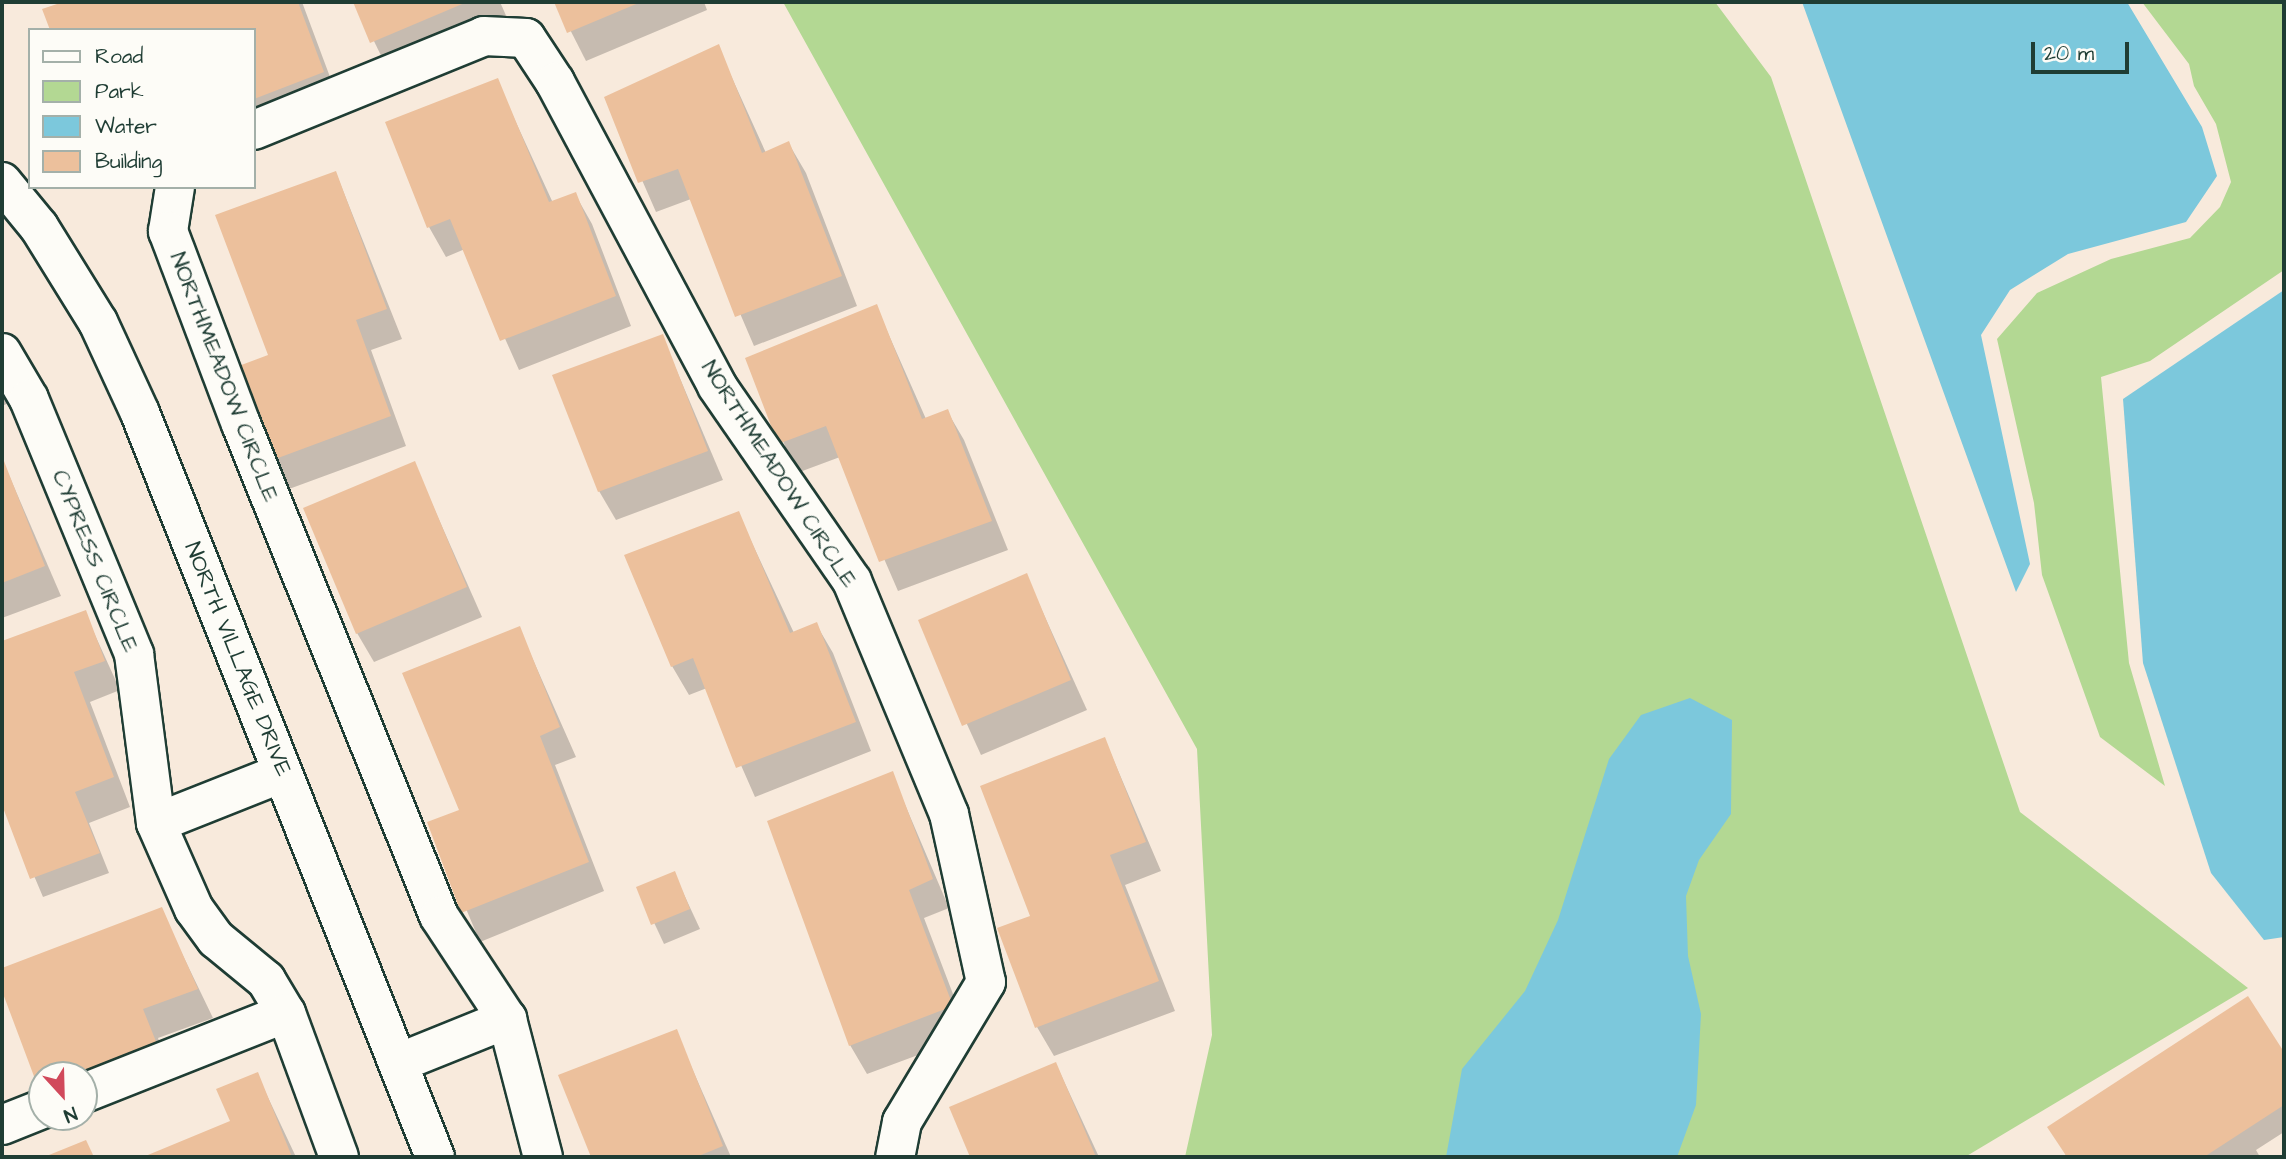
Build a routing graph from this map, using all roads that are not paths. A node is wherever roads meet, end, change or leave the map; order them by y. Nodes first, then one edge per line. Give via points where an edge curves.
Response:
1 (256, 129) edge
2 (2, 182) edge
3 (175, 189) edge
4 (2, 352) edge
5 (15, 404) edge
6 (282, 773) junction
7 (156, 823) junction
8 (286, 1013) junction
9 (508, 1019) junction
10 (398, 1063) junction
11 (98, 1087) edge
12 (28, 1115) edge
13 (2, 1125) edge
14 (339, 1157) edge
15 (435, 1157) edge
16 (543, 1157) edge
17 (895, 1157) edge

1 - 17 street, NORTHMEADOW CIRCLE via 484,36 526,38 555,82 717,386 852,581 948,814 986,982 902,1122
2 - 6 street, NORTH VILLAGE DRIVE via 39,227 98,322
3 - 9 street, NORTHMEADOW CIRCLE via 168,231 251,450 439,916
4 - 5 street, CYPRESS CIRCLE
5 - 7 street, CYPRESS CIRCLE via 134,654
6 - 7 street
6 - 10 street, NORTH VILLAGE DRIVE
7 - 8 street, CYPRESS CIRCLE via 194,909 216,939 266,980
8 - 11 street
8 - 14 street, CYPRESS CIRCLE
9 - 10 street
9 - 16 street, NORTHMEADOW CIRCLE
10 - 15 street, NORTH VILLAGE DRIVE
12 - 13 street

